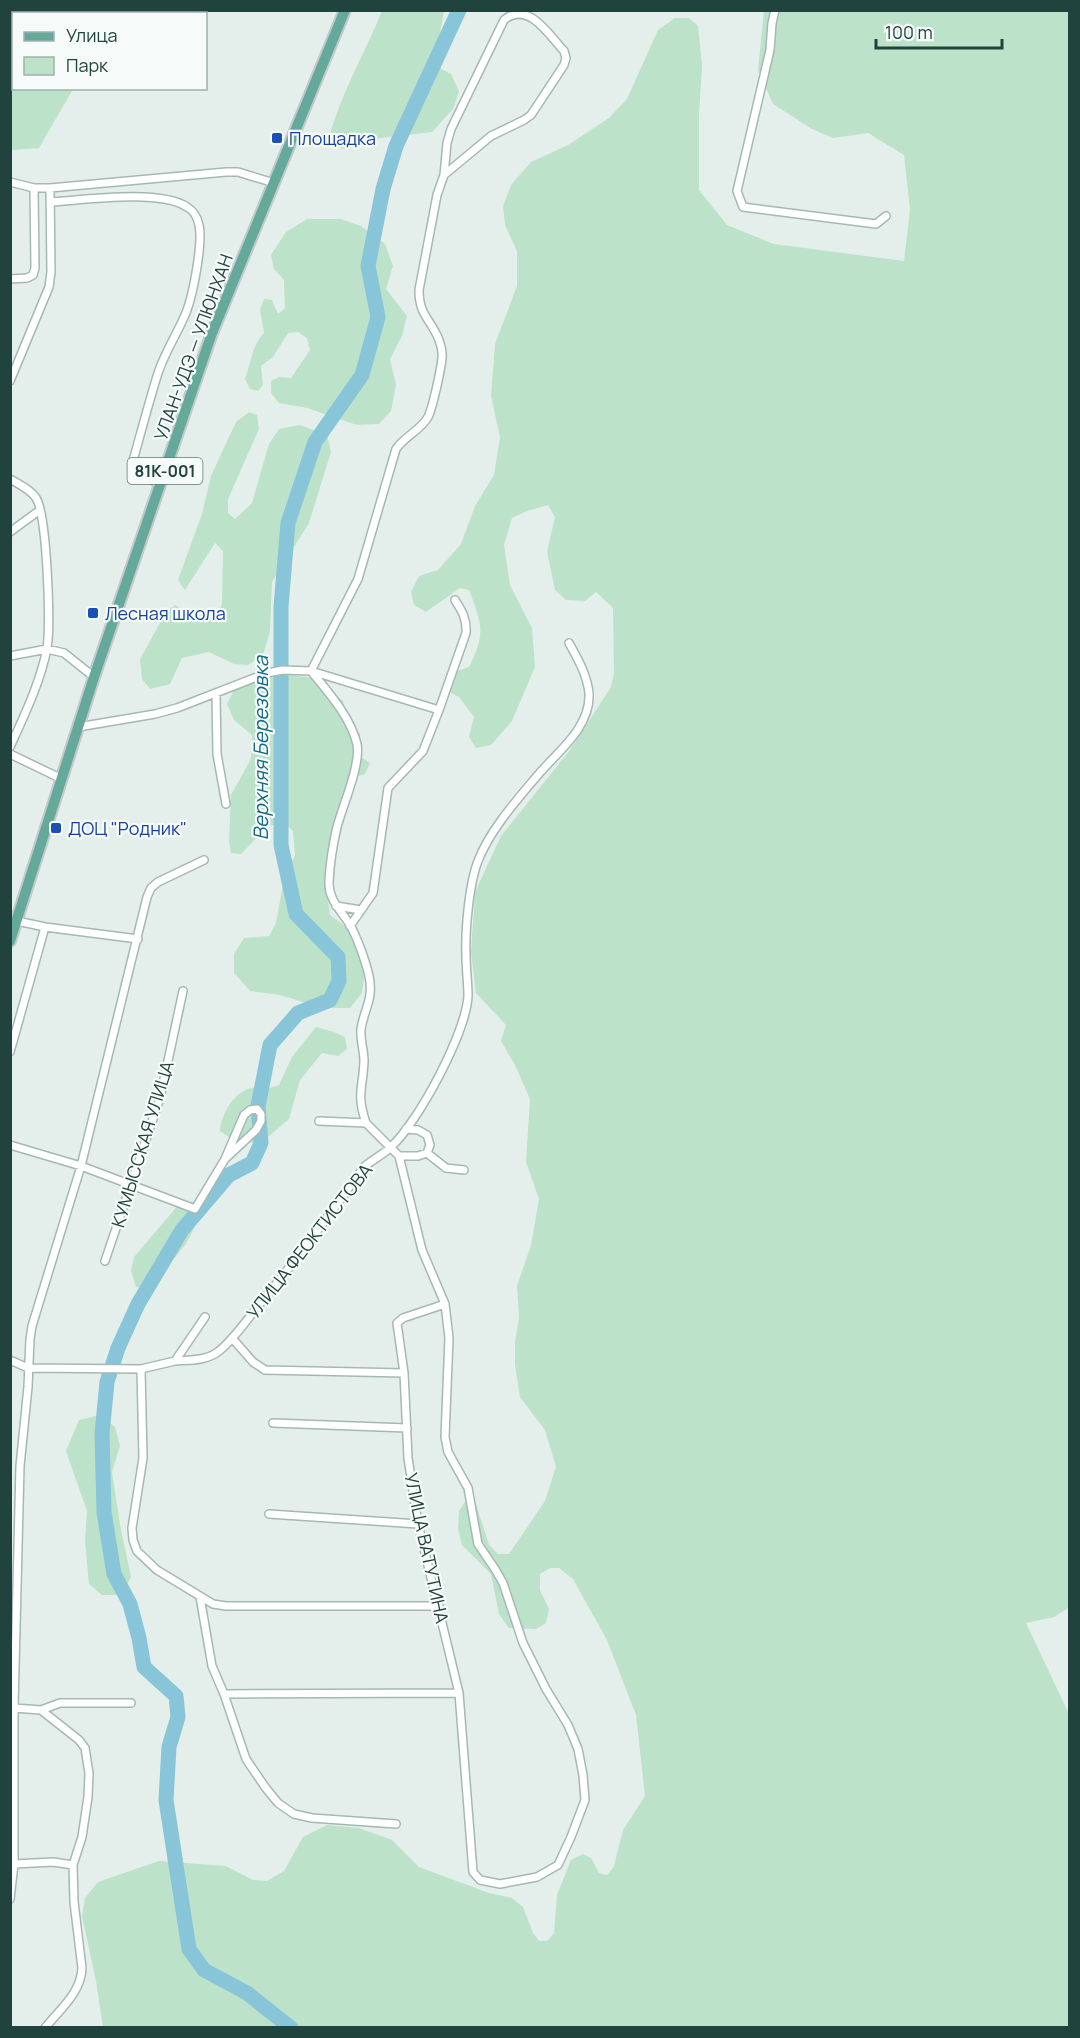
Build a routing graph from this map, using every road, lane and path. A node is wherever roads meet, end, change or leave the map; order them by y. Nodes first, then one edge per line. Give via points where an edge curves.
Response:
1 (345, 10) edge
2 (775, 10) edge
3 (444, 175) junction
4 (10, 182) edge
5 (274, 183) junction
6 (34, 188) junction
7 (50, 188) junction
8 (51, 202) junction
9 (886, 216) dead end
10 (10, 279) edge
11 (10, 381) edge
12 (10, 479) edge
13 (160, 485) junction
14 (40, 510) junction
15 (10, 532) edge
16 (455, 600) dead end
17 (569, 643) dead end
18 (47, 649) junction
19 (10, 656) edge
20 (311, 671) junction
21 (94, 677) junction
22 (216, 693) junction
23 (439, 710) junction
24 (78, 727) junction
25 (10, 747) edge
26 (10, 754) edge
27 (62, 779) junction
28 (226, 804) dead end
29 (204, 860) dead end
30 (336, 906) junction
31 (362, 910) junction
32 (17, 921) junction
33 (350, 926) junction
34 (45, 927) junction
35 (138, 939) junction
36 (10, 941) edge
37 (183, 991) dead end
38 (10, 1052) edge
39 (319, 1121) dead end
40 (366, 1123) junction
41 (406, 1129) junction
42 (10, 1145) edge
43 (389, 1148) junction
44 (427, 1153) junction
45 (399, 1156) junction
46 (225, 1159) junction
47 (81, 1166) junction
48 (464, 1170) dead end
49 (132, 1184) junction
50 (105, 1261) dead end
51 (445, 1305) junction
52 (205, 1317) dead end
53 (232, 1338) junction
54 (10, 1360) edge
55 (175, 1361) junction
56 (28, 1368) junction
57 (141, 1369) junction
58 (404, 1373) junction
59 (273, 1423) dead end
60 (407, 1428) junction
61 (269, 1514) dead end
62 (418, 1524) junction
63 (200, 1597) junction
64 (439, 1606) junction
65 (459, 1693) junction
66 (224, 1694) junction
67 (131, 1703) dead end
68 (14, 1708) junction
69 (41, 1710) junction
70 (396, 1824) dead end
71 (14, 1864) junction
72 (73, 1865) junction
73 (10, 1899) edge
74 (45, 2028) edge

1 - 5 main road, УЛАН-УДЭ — УЛЮНХАН / 81К-001
2 - 9 street via 770,50 736,191 743,207 876,224
3 - 3 street via 451,129 504,20 518,12 533,17 564,51 564,65 531,114 491,136
3 - 20 street via 419,290 419,303 437,337 442,358 429,417 396,449 358,579
4 - 6 street
5 - 7 street via 226,171
5 - 13 main road, УЛАН-УДЭ — УЛЮНХАН / 81К-001 via 212,333
6 - 7 street
6 - 10 street via 35,268 27,278
7 - 8 street
8 - 11 street via 49,287
8 - 13 street via 143,198 184,205 194,212 200,237 192,297 158,372 133,461 137,471
12 - 14 street via 36,498
13 - 21 main road, УЛАН-УДЭ — УЛЮНХАН / 81К-001
14 - 15 street
14 - 18 street via 48,591
16 - 23 street via 467,624 466,633
17 - 41 street, УЛИЦА ФЕОКТИСТОВА via 586,675 586,715 576,733 494,830 477,862 471,891 464,1022 440,1075
18 - 19 street
18 - 21 street via 64,653
18 - 25 street
20 - 22 street via 267,673
20 - 23 street
20 - 30 street via 346,718 358,755 336,834 329,882
21 - 24 main road, УЛАН-УДЭ — УЛЮНХАН / 81К-001
22 - 24 street via 155,714
22 - 28 street via 217,754
23 - 31 street via 423,751 388,788 375,887
24 - 27 main road, УЛАН-УДЭ — УЛЮНХАН / 81К-001
26 - 27 street
27 - 32 main road, УЛАН-УДЭ — УЛЮНХАН / 81К-001
29 - 35 street via 151,888
30 - 31 street
30 - 33 street
31 - 33 street
32 - 34 street
32 - 36 main road, УЛАН-УДЭ — УЛЮНХАН / 81К-001
33 - 40 street via 371,989 361,1028 364,1058 359,1095
34 - 35 street
34 - 38 street
35 - 47 street
37 - 49 street, КУМЫССКАЯ УЛИЦА via 160,1098
39 - 40 street
40 - 43 street
41 - 43 street, УЛИЦА ФЕОКТИСТОВА
41 - 44 street via 427,1135
42 - 47 street
43 - 45 street
43 - 53 street, УЛИЦА ФЕОКТИСТОВА via 364,1167 288,1271
44 - 45 street
44 - 48 street via 446,1168
45 - 51 street via 422,1250
46 - 46 street via 244,1115 257,1109 261,1121 256,1130
46 - 49 street via 195,1209
47 - 49 street
47 - 56 street via 32,1326
49 - 50 street, КУМЫССКАЯ УЛИЦА
51 - 58 street, УЛИЦА ВАТУТИНА via 398,1323
51 - 65 street, УЛИЦА ВАТУТИНА via 449,1338 447,1452 468,1488 478,1544 503,1583 523,1643 568,1725 583,1775 585,1800 571,1837 558,1865 537,1877 500,1884 480,1880 473,1872
52 - 55 street
53 - 55 street, УЛИЦА ФЕОКТИСТОВА via 211,1356
53 - 58 street via 265,1370
54 - 56 street, УЛИЦА ФЕОКТИСТОВА
55 - 57 street, УЛИЦА ФЕОКТИСТОВА
56 - 57 street, УЛИЦА ФЕОКТИСТОВА
56 - 68 street via 20,1466
57 - 63 street via 143,1458 133,1540 145,1561
58 - 60 street, УЛИЦА ВАТУТИНА
59 - 60 street
60 - 62 street, УЛИЦА ВАТУТИНА
61 - 62 street
62 - 64 street, УЛИЦА ВАТУТИНА
63 - 64 street via 226,1606
63 - 66 street via 212,1666
64 - 65 street, УЛИЦА ВАТУТИНА
65 - 66 street
66 - 70 street via 246,1759 278,1803 294,1814 312,1818
67 - 69 street via 60,1703
68 - 69 street
68 - 71 street
69 - 72 street via 79,1740 88,1760 86,1819
71 - 72 street
71 - 73 street
72 - 74 street via 82,1978 78,1989

